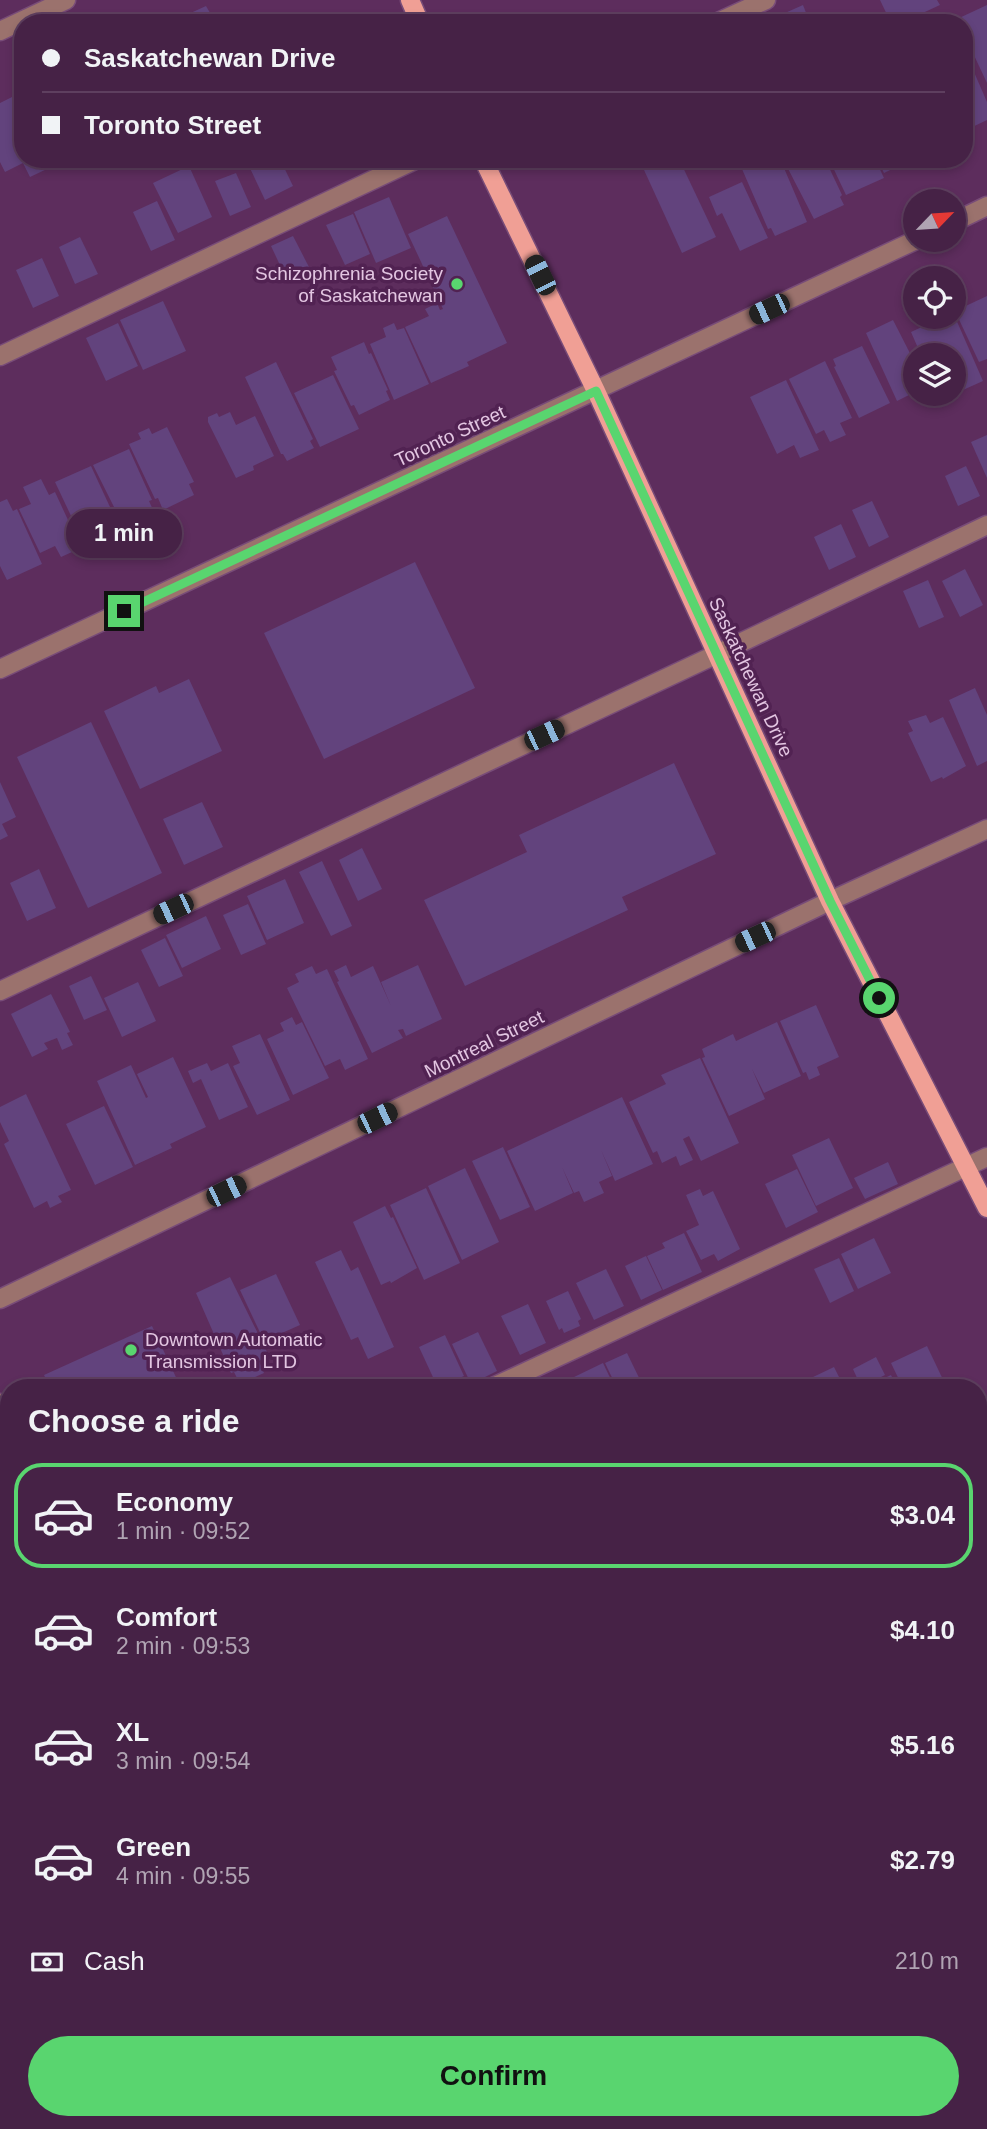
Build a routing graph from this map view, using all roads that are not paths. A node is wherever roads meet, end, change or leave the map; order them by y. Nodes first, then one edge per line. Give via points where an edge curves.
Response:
1 (66, 0) edge
2 (766, 0) edge
3 (36, 14) edge
4 (736, 14) edge
5 (398, 168) edge
6 (488, 168) edge
7 (987, 206) edge
8 (966, 216) edge
9 (903, 246) edge
10 (0, 356) edge
11 (596, 391) junction
12 (987, 525) edge
13 (717, 654) junction
14 (0, 669) edge
15 (987, 829) edge
16 (830, 901) junction
17 (0, 990) edge
18 (987, 1157) edge
19 (965, 1167) junction
20 (987, 1208) edge
21 (0, 1299) edge
22 (510, 1379) edge

1 - 3 street
2 - 4 street
5 - 10 street
6 - 11 main road, Saskatchewan Drive
7 - 8 street
9 - 11 street, Toronto Street
11 - 13 main road, Saskatchewan Drive
11 - 14 street, Toronto Street
12 - 13 street
13 - 16 main road, Saskatchewan Drive
13 - 17 street
15 - 16 street, Montreal Street
16 - 19 main road, Saskatchewan Drive
16 - 21 street, Montreal Street
18 - 19 street
19 - 20 main road, Saskatchewan Drive
19 - 22 street

